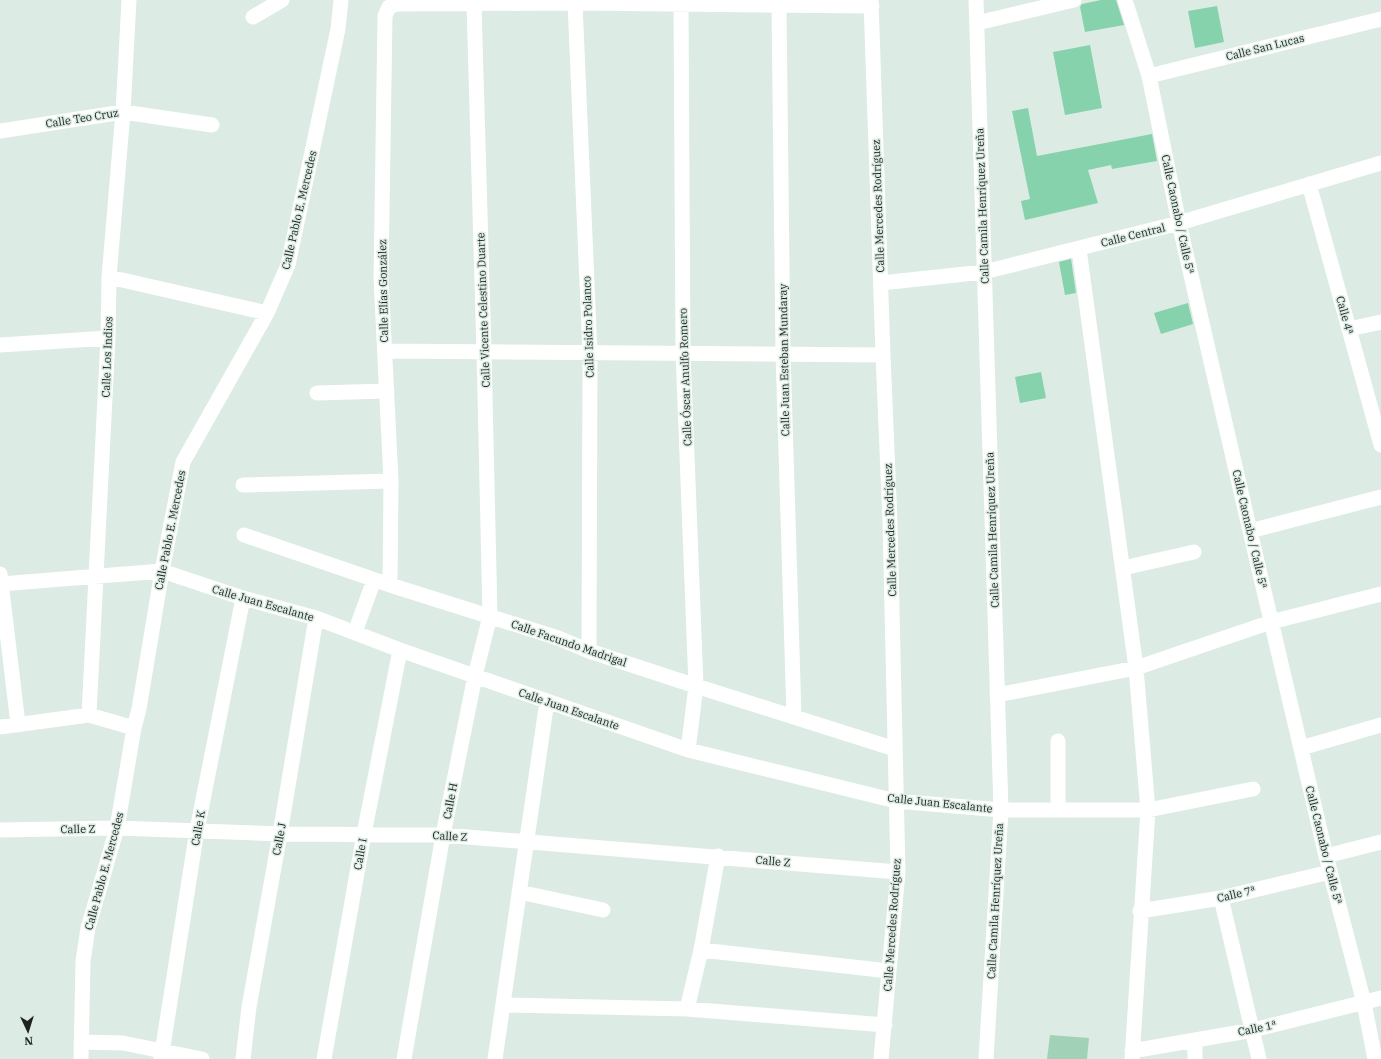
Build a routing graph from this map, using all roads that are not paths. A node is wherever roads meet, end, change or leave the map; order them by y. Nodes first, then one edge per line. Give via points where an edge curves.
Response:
1 (129, 0) edge
2 (282, 0) edge
3 (341, 0) edge
4 (976, 0) edge
5 (1074, 0) edge
6 (1125, 0) edge
7 (513, 1) edge
8 (612, 2) edge
9 (711, 2) edge
10 (795, 2) edge
11 (575, 3) junction
12 (871, 3) edge
13 (474, 4) junction
14 (681, 4) junction
15 (779, 4) junction
16 (253, 17) dead end
17 (1381, 19) edge
18 (977, 23) junction
19 (1149, 76) junction
20 (124, 112) junction
21 (212, 125) dead end
22 (0, 131) edge
23 (1381, 163) edge
24 (1309, 184) junction
25 (1179, 223) junction
26 (1079, 249) junction
27 (984, 272) junction
28 (109, 277) junction
29 (881, 283) junction
30 (267, 313) junction
31 (1381, 322) edge
32 (1349, 329) junction
33 (108, 338) junction
34 (0, 345) edge
35 (385, 351) junction
36 (484, 352) junction
37 (590, 353) junction
38 (683, 353) junction
39 (783, 353) junction
40 (882, 355) junction
41 (387, 391) junction
42 (317, 393) dead end
43 (1381, 445) edge
44 (391, 481) junction
45 (243, 486) dead end
46 (1381, 497) edge
47 (1250, 531) junction
48 (244, 535) dead end
49 (1194, 552) dead end
50 (1122, 568) junction
51 (162, 571) junction
52 (97, 577) junction
53 (0, 580) edge
54 (374, 580) junction
55 (390, 585) junction
56 (1381, 594) edge
57 (243, 598) junction
58 (490, 616) junction
59 (316, 618) junction
60 (1271, 622) junction
61 (355, 632) junction
62 (400, 650) junction
63 (589, 651) junction
64 (1136, 668) junction
65 (474, 676) junction
66 (696, 686) junction
67 (997, 695) junction
68 (547, 701) junction
69 (89, 715) junction
70 (794, 716) junction
71 (18, 724) junction
72 (1381, 725) edge
73 (0, 726) edge
74 (134, 728) junction
75 (1058, 741) dead end
76 (1301, 748) junction
77 (895, 749) junction
78 (688, 750) junction
79 (1253, 789) dead end
80 (896, 801) junction
81 (1001, 810) junction
82 (1058, 810) junction
83 (1148, 810) junction
84 (118, 828) junction
85 (0, 830) edge
86 (197, 830) junction
87 (280, 834) junction
88 (364, 834) junction
89 (443, 835) junction
90 (526, 842) junction
91 (1381, 842) edge
92 (718, 856) junction
93 (1326, 856) junction
94 (898, 872) junction
95 (1330, 872) junction
96 (519, 892) junction
97 (1221, 898) junction
98 (603, 910) dead end
99 (1140, 911) junction
100 (701, 950) junction
101 (890, 971) junction
102 (1381, 998) edge
103 (1364, 1003) junction
104 (504, 1005) junction
105 (687, 1009) junction
106 (885, 1025) junction
107 (1253, 1030) junction
108 (1195, 1040) junction
109 (80, 1042) junction
110 (162, 1055) edge
111 (1132, 1055) edge
112 (81, 1059) edge
113 (202, 1059) edge
114 (243, 1059) edge
115 (324, 1059) edge
116 (404, 1059) edge
117 (495, 1059) edge
118 (881, 1059) edge
119 (986, 1059) edge
120 (1195, 1059) edge
121 (1259, 1059) edge
122 (1375, 1059) edge

1 - 20 street, Calle Los Indios
2 - 16 street
3 - 30 street, Calle Pablo E. Mercedes via 338,29 288,265
4 - 18 street, Calle Camila Henríquez Ureña
5 - 18 street
6 - 19 street, Calle Caonabo / Calle 5ª
7 - 11 street
7 - 13 street
8 - 11 street
8 - 14 street
9 - 14 street
9 - 15 street
10 - 12 street
10 - 15 street
11 - 37 street, Calle Isidro Polanco
12 - 29 street, Calle Mercedes Rodríguez
13 - 35 street, Calle Elías González via 397,4 389,7 386,16 381,278
13 - 36 street, Calle Vicente Celestino Duarte
14 - 38 street, Calle Óscar Anulfo Romero
15 - 39 street, Calle Juan Esteban Mundaray
17 - 19 street, Calle San Lucas
18 - 27 street, Calle Camila Henríquez Ureña
19 - 25 street, Calle Caonabo / Calle 5ª
20 - 21 street, Calle Teo Cruz
20 - 22 street, Calle Teo Cruz
20 - 28 street, Calle Los Indios
23 - 24 street, Calle Central
24 - 25 street, Calle Central
24 - 32 street, Calle 4ª
25 - 26 street, Calle Central
25 - 47 street, Calle Caonabo / Calle 5ª
26 - 27 street, Calle Central
26 - 50 street
27 - 29 street, Calle Central
27 - 67 street, Calle Camila Henríquez Ureña
28 - 30 street
28 - 33 street, Calle Los Indios
29 - 40 street, Calle Mercedes Rodríguez
30 - 51 street, Calle Pablo E. Mercedes via 183,462
31 - 32 street
32 - 43 street, Calle 4ª
33 - 34 street
33 - 52 street, Calle Los Indios
35 - 36 street
35 - 41 street, Calle Elías González
36 - 37 street
36 - 58 street, Calle Vicente Celestino Duarte
37 - 38 street
37 - 63 street, Calle Isidro Polanco
38 - 39 street
38 - 66 street, Calle Óscar Anulfo Romero
39 - 40 street
39 - 70 street, Calle Juan Esteban Mundaray
40 - 77 street, Calle Mercedes Rodríguez via 890,522
41 - 42 street
41 - 44 street, Calle Elías González
44 - 45 street
44 - 55 street, Calle Elías González
46 - 47 street
47 - 60 street, Calle Caonabo / Calle 5ª
48 - 54 street, Calle Facundo Madrigal
49 - 50 street
50 - 64 street
51 - 52 street, Calle Juan Escalante
51 - 57 street, Calle Juan Escalante
51 - 74 street, Calle Pablo E. Mercedes
52 - 53 street, Calle Juan Escalante
52 - 69 street, Calle Los Indios
53 - 71 street
54 - 55 street, Calle Facundo Madrigal
54 - 61 street
55 - 58 street, Calle Facundo Madrigal
56 - 60 street
57 - 59 street, Calle Juan Escalante
57 - 86 street, Calle K
58 - 63 street, Calle Facundo Madrigal
58 - 65 street, Calle H
59 - 61 street, Calle Juan Escalante
59 - 87 street, Calle J
60 - 64 street
60 - 76 street, Calle Caonabo / Calle 5ª
61 - 62 street, Calle Juan Escalante
62 - 65 street, Calle Juan Escalante
62 - 88 street, Calle I
63 - 66 street, Calle Facundo Madrigal
64 - 67 street
64 - 83 street
65 - 68 street, Calle Juan Escalante
65 - 89 street, Calle H
66 - 70 street, Calle Facundo Madrigal
66 - 78 street, Calle Óscar Anulfo Romero
67 - 81 street, Calle Camila Henríquez Ureña
68 - 78 street, Calle Juan Escalante
68 - 90 street
69 - 71 street
69 - 74 street
70 - 77 street, Calle Facundo Madrigal
71 - 73 street
72 - 76 street
74 - 84 street, Calle Pablo E. Mercedes
75 - 82 street
76 - 93 street, Calle Caonabo / Calle 5ª
77 - 80 street, Calle Mercedes Rodríguez
78 - 80 street, Calle Juan Escalante
79 - 83 street, Calle Juan Escalante
80 - 81 street, Calle Juan Escalante
80 - 94 street, Calle Mercedes Rodríguez
81 - 82 street, Calle Juan Escalante
81 - 119 street, Calle Camila Henríquez Ureña
82 - 83 street, Calle Juan Escalante
83 - 99 street
84 - 85 street, Calle Z
84 - 86 street, Calle Z
84 - 109 street, Calle Pablo E. Mercedes via 88,928 83,961
86 - 87 street, Calle Z
86 - 110 street, Calle K
87 - 88 street, Calle Z
87 - 114 street, Calle J via 249,1007
88 - 89 street, Calle Z
88 - 115 street, Calle I
89 - 90 street, Calle Z
89 - 116 street, Calle H
90 - 92 street, Calle Z
90 - 96 street
91 - 93 street
92 - 94 street, Calle Z
92 - 100 street
93 - 95 street, Calle Caonabo / Calle 5ª
94 - 101 street, Calle Mercedes Rodríguez
95 - 97 street, Calle 7ª
95 - 103 street, Calle Caonabo / Calle 5ª
96 - 98 street
96 - 104 street
97 - 99 street, Calle 7ª
97 - 107 street
99 - 111 street
100 - 101 street
100 - 105 street
101 - 106 street, Calle Mercedes Rodríguez
102 - 103 street, Calle 1ª
103 - 107 street, Calle 1ª
103 - 122 street, Calle Caonabo / Calle 5ª
104 - 105 street
104 - 117 street
105 - 106 street
106 - 118 street, Calle Mercedes Rodríguez
107 - 108 street, Calle 1ª
107 - 121 street
108 - 111 street, Calle 1ª
108 - 120 street
109 - 110 street via 123,1043
109 - 112 street, Calle Pablo E. Mercedes
110 - 113 street

